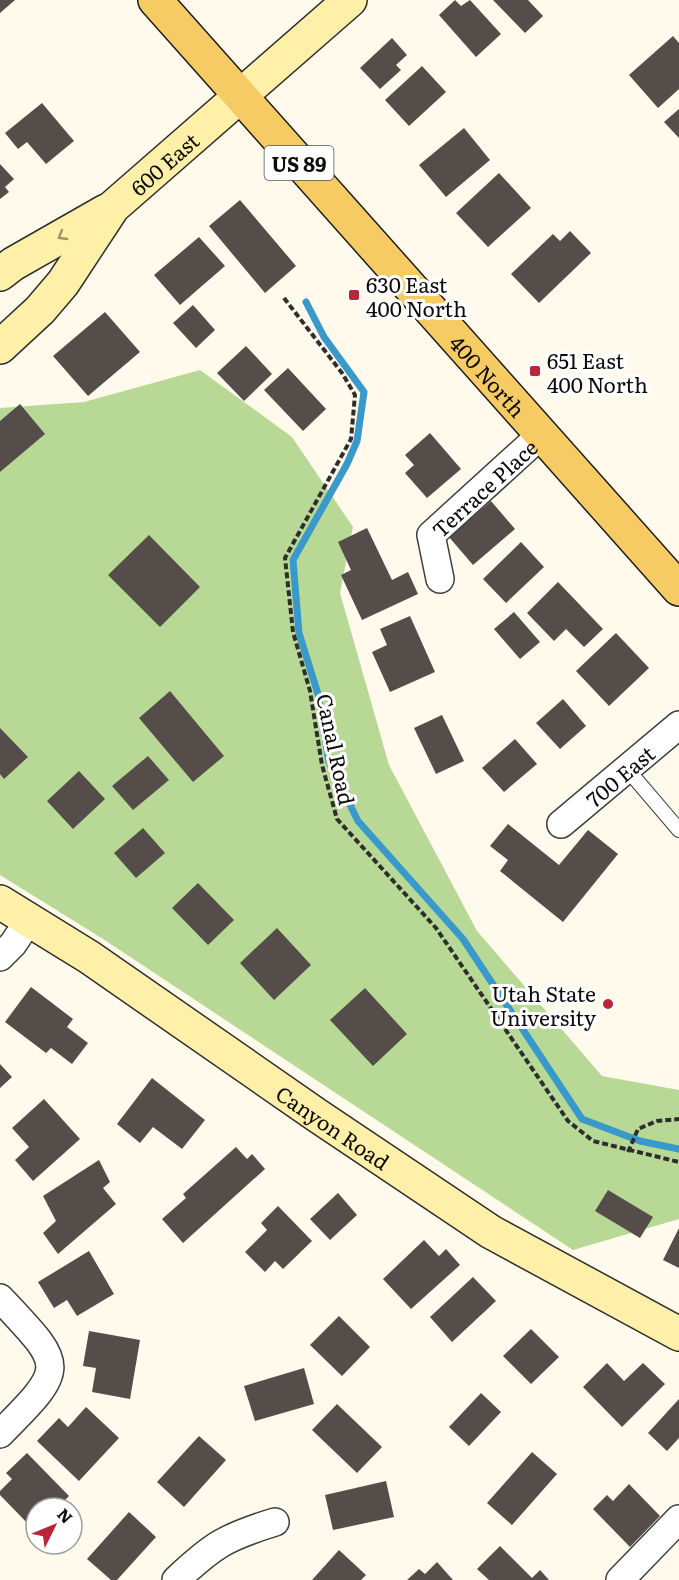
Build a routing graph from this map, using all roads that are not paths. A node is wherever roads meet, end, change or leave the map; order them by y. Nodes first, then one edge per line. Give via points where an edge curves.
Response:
1 (155, 0) edge
2 (350, 0) edge
3 (240, 96) junction
4 (113, 207) junction
5 (0, 274) edge
6 (0, 346) edge
7 (542, 434) junction
8 (440, 579) dead end
9 (679, 589) edge
10 (679, 725) edge
11 (627, 769) junction
12 (561, 824) dead end
13 (679, 830) edge
14 (0, 902) edge
15 (29, 920) junction
16 (0, 957) edge
17 (0, 1298) edge
18 (679, 1334) edge
19 (0, 1434) edge
20 (679, 1519) edge
21 (275, 1522) dead end
22 (176, 1580) edge
23 (620, 1580) edge

1 - 3 main road, 400 North / US 89
2 - 3 street, 600 East
3 - 4 street, 600 East
3 - 7 main road, 400 North / US 89
4 -> 5 street
4 - 6 street, 600 East via 63,283
7 - 8 street, Terrace Place via 431,535
7 - 9 main road, 400 North / US 89
10 - 11 street, 700 East
11 - 12 street, 700 East
11 - 13 lane
14 - 15 street, Canyon Road
15 - 16 street via 14,945
15 - 18 street, Canyon Road via 491,1232
17 - 19 street via 44,1345 51,1362 49,1379 40,1394
20 - 23 street
21 - 22 street via 235,1534 206,1551

